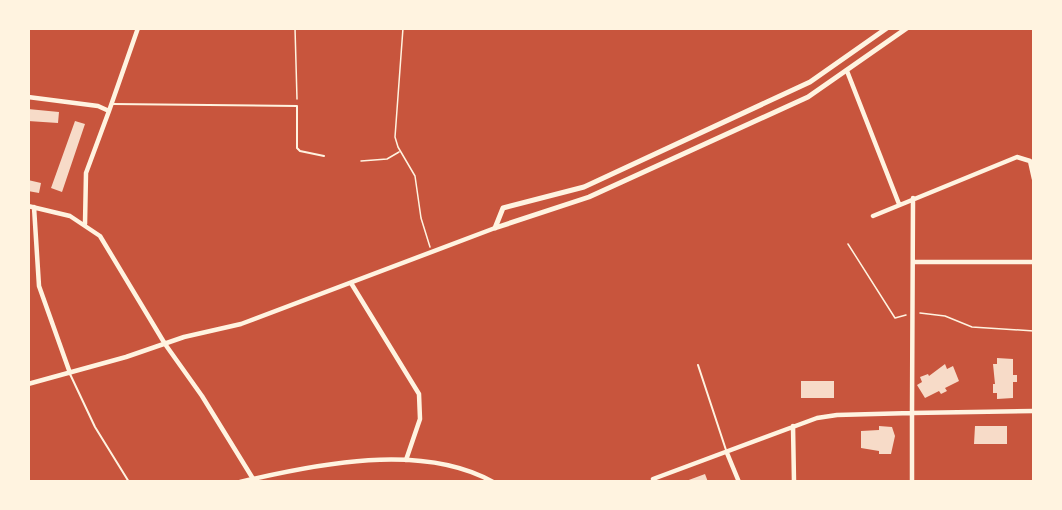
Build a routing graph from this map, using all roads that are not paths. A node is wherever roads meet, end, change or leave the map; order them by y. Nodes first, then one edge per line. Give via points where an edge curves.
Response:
1 (138, 28) edge
2 (888, 28) edge
3 (907, 28) edge
4 (847, 71) junction
5 (28, 97) edge
6 (113, 104) junction
7 (109, 111) junction
8 (324, 156) dead end
9 (1034, 179) edge
10 (913, 198) junction
11 (899, 204) junction
12 (31, 206) edge
13 (873, 216) dead end
14 (86, 224) junction
15 (495, 228) junction
16 (914, 262) junction
17 (1034, 262) edge
18 (351, 283) junction
19 (165, 344) junction
20 (698, 365) dead end
21 (70, 373) junction
22 (28, 384) edge
23 (1034, 411) edge
24 (912, 413) junction
25 (793, 426) junction
26 (727, 453) junction
27 (406, 460) junction
28 (254, 480) edge
29 (651, 481) edge
30 (129, 482) edge
31 (240, 482) edge
32 (493, 482) edge
33 (739, 482) edge
34 (794, 482) edge
35 (912, 482) edge

1 - 6 street
2 - 15 street via 799,87 584,187 503,208
3 - 4 street
4 - 11 street
4 - 15 street via 808,97 590,197
5 - 7 street via 98,106
6 - 7 street
6 - 8 lane via 297,106 297,148
7 - 14 street via 86,172
9 - 10 street via 1030,161 1017,157
10 - 11 street
10 - 16 street
11 - 13 street
12 - 14 street
12 - 21 street via 39,286
14 - 19 street via 106,244
15 - 18 street
16 - 17 street
16 - 24 street
18 - 19 street via 242,324
18 - 27 street via 419,394 420,419
19 - 21 street
19 - 28 street
20 - 26 lane
21 - 22 street
21 - 30 lane via 95,427
23 - 24 street
24 - 25 street via 837,415
24 - 35 street
25 - 26 street
25 - 34 street
26 - 29 street
26 - 33 street
27 - 28 street via 344,464
27 - 32 street via 450,464
28 - 31 street

